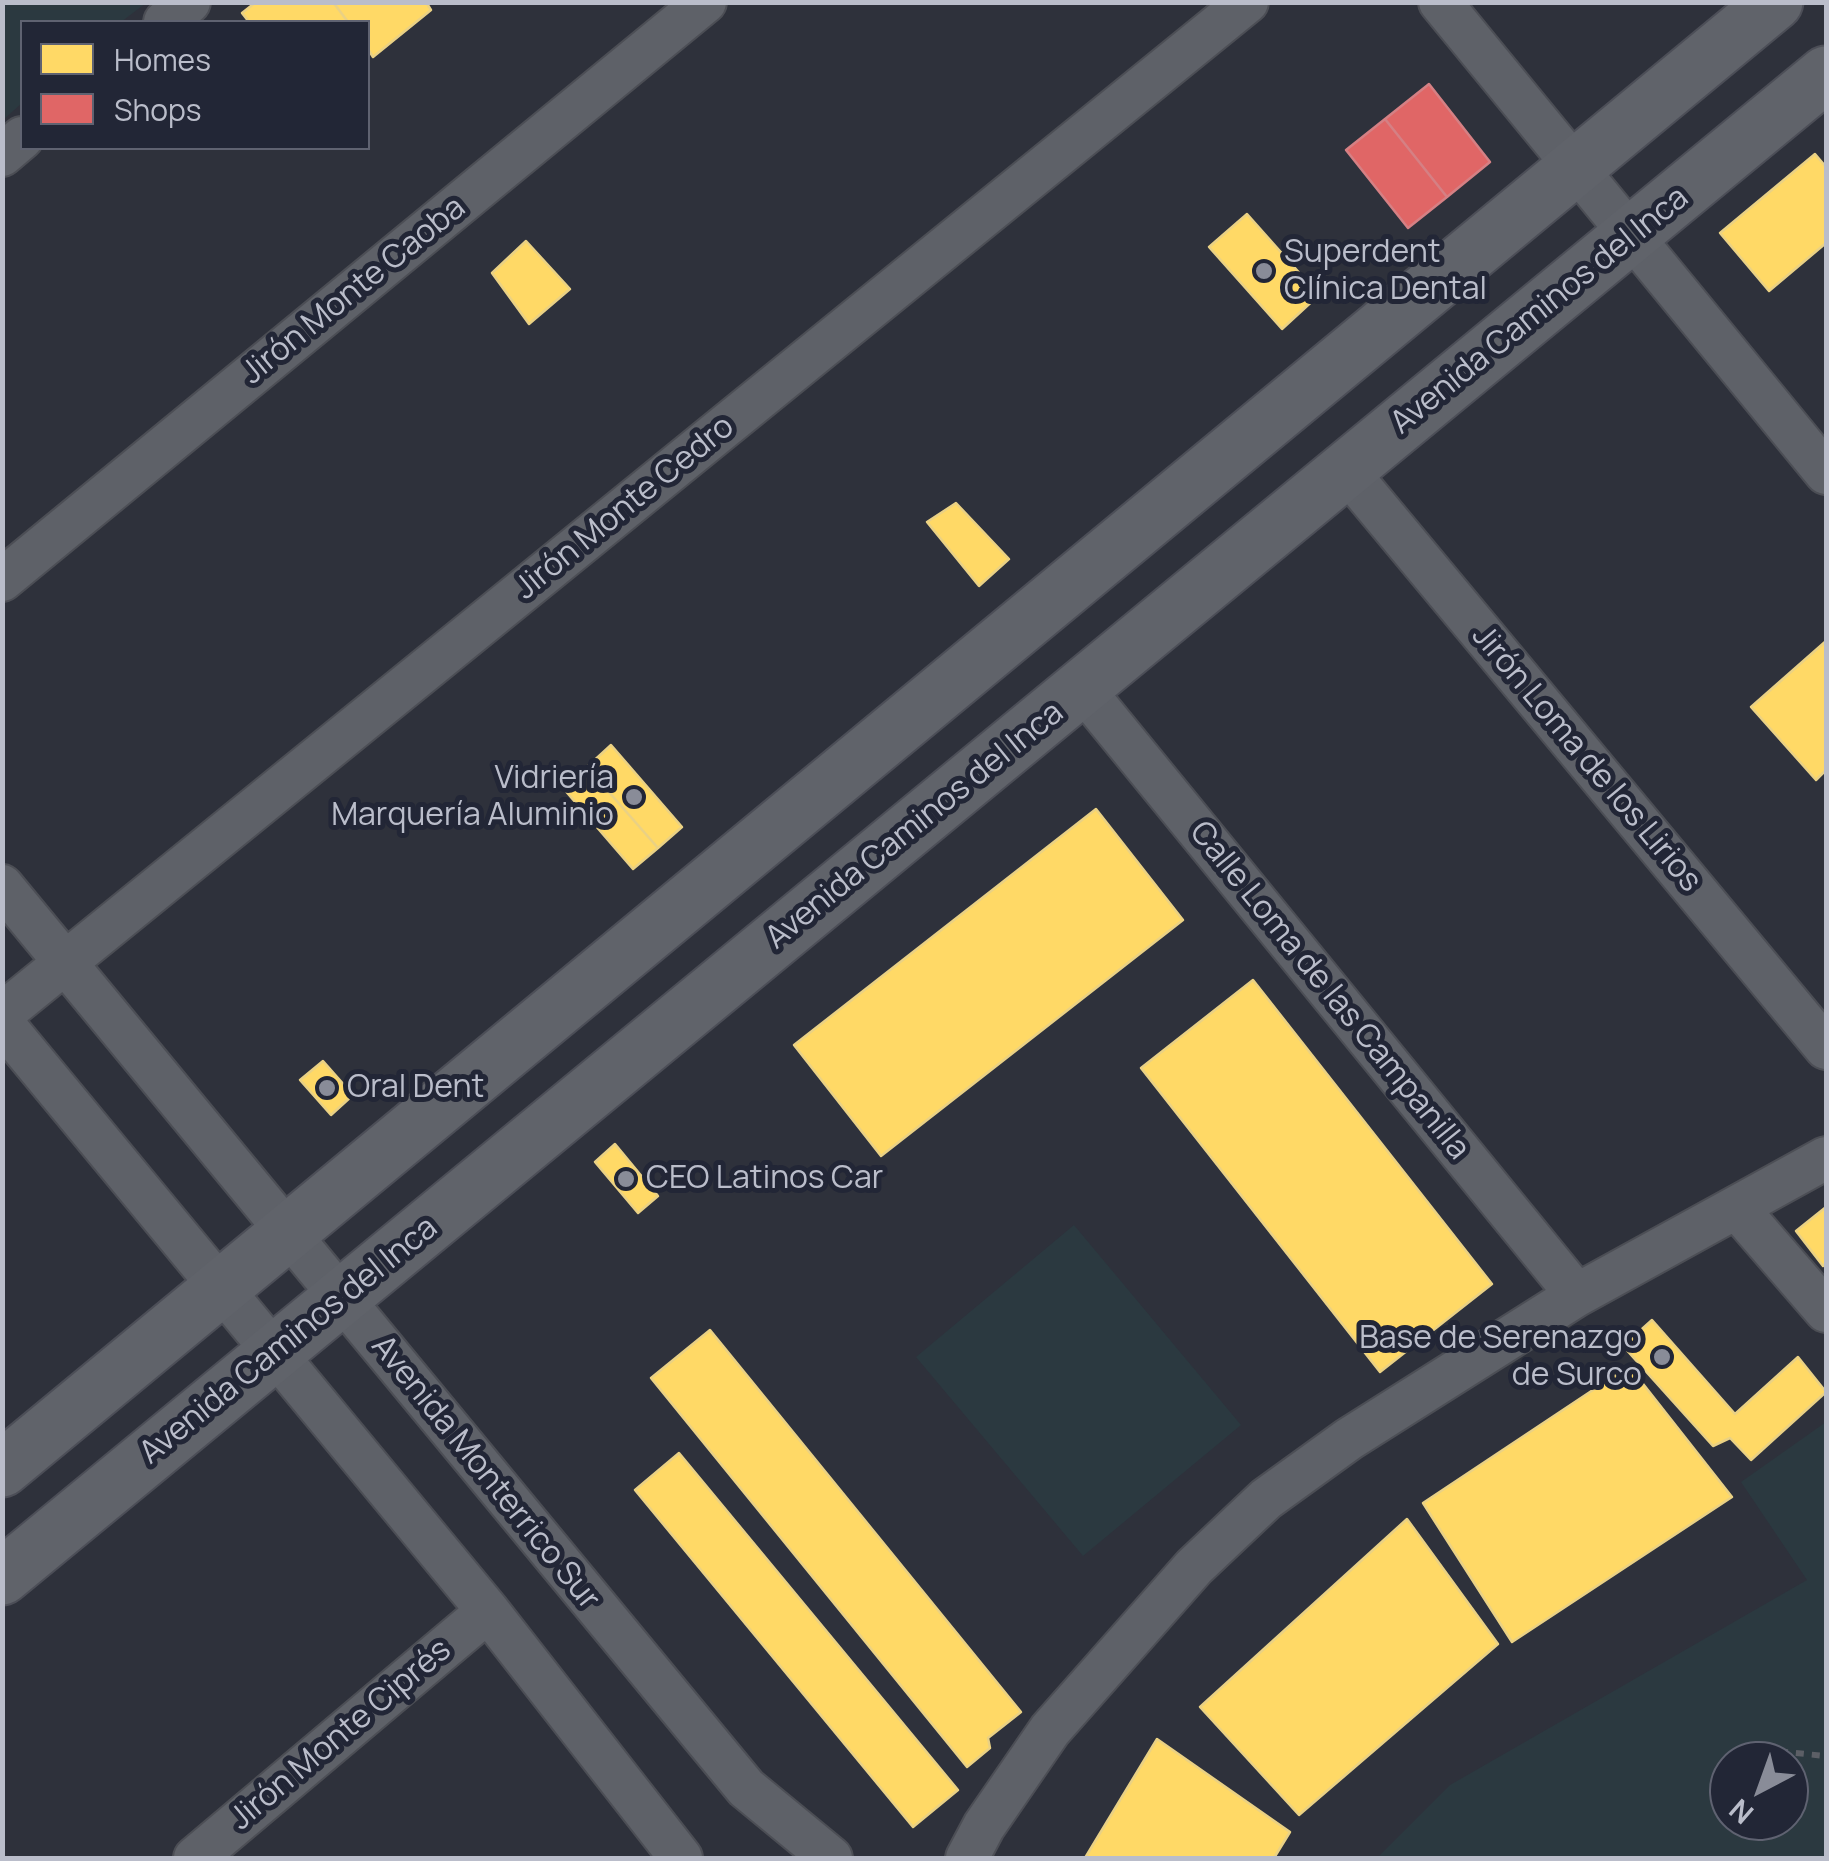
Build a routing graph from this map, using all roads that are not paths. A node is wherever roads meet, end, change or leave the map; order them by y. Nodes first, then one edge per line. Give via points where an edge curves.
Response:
1 (189, 2) edge
2 (705, 2) edge
3 (1247, 2) edge
4 (1440, 2) edge
5 (1775, 2) edge
6 (167, 20) edge
7 (1826, 74) edge
8 (1575, 168) junction
9 (1631, 236) junction
10 (1346, 470) junction
11 (1826, 472) edge
12 (2, 580) edge
13 (1082, 688) junction
14 (2, 886) edge
15 (66, 962) junction
16 (2, 1014) edge
17 (2, 1023) edge
18 (1826, 1048) edge
19 (1826, 1158) edge
20 (1738, 1208) junction
21 (288, 1232) junction
22 (220, 1288) junction
23 (1577, 1294) junction
24 (342, 1298) junction
25 (1826, 1311) edge
26 (274, 1354) junction
27 (2, 1469) edge
28 (2, 1578) edge
29 (488, 1611) junction
30 (195, 1858) edge
31 (681, 1858) edge
32 (831, 1858) edge
33 (967, 1858) edge

1 - 6 street
2 - 12 street, Jirón Monte Caoba
3 - 15 street, Jirón Monte Cedro
4 - 8 street
5 - 8 main road
7 - 9 main road, Avenida Caminos del Inca
8 - 9 street
8 - 21 main road
9 - 10 main road, Avenida Caminos del Inca
9 - 11 street
10 - 13 main road, Avenida Caminos del Inca
10 - 18 street, Jirón Loma de los Lirios
13 - 23 street, Calle Loma de las Campanilla
13 - 24 main road, Avenida Caminos del Inca
14 - 15 street, Avenida Monterrico Sur
15 - 16 street, Jirón Monte Cedro
15 - 21 street, Avenida Monterrico Sur
17 - 22 street
19 - 20 street
20 - 23 street
20 - 25 street
21 - 22 main road
21 - 24 street, Avenida Monterrico Sur
22 - 26 street
22 - 27 main road
23 - 33 street via 1266,1499 1194,1567 1050,1730
24 - 26 main road, Avenida Caminos del Inca
24 - 32 street, Avenida Monterrico Sur via 746,1788
26 - 28 main road, Avenida Caminos del Inca
26 - 29 street
29 - 30 street, Jirón Monte Ciprés
29 - 31 street

